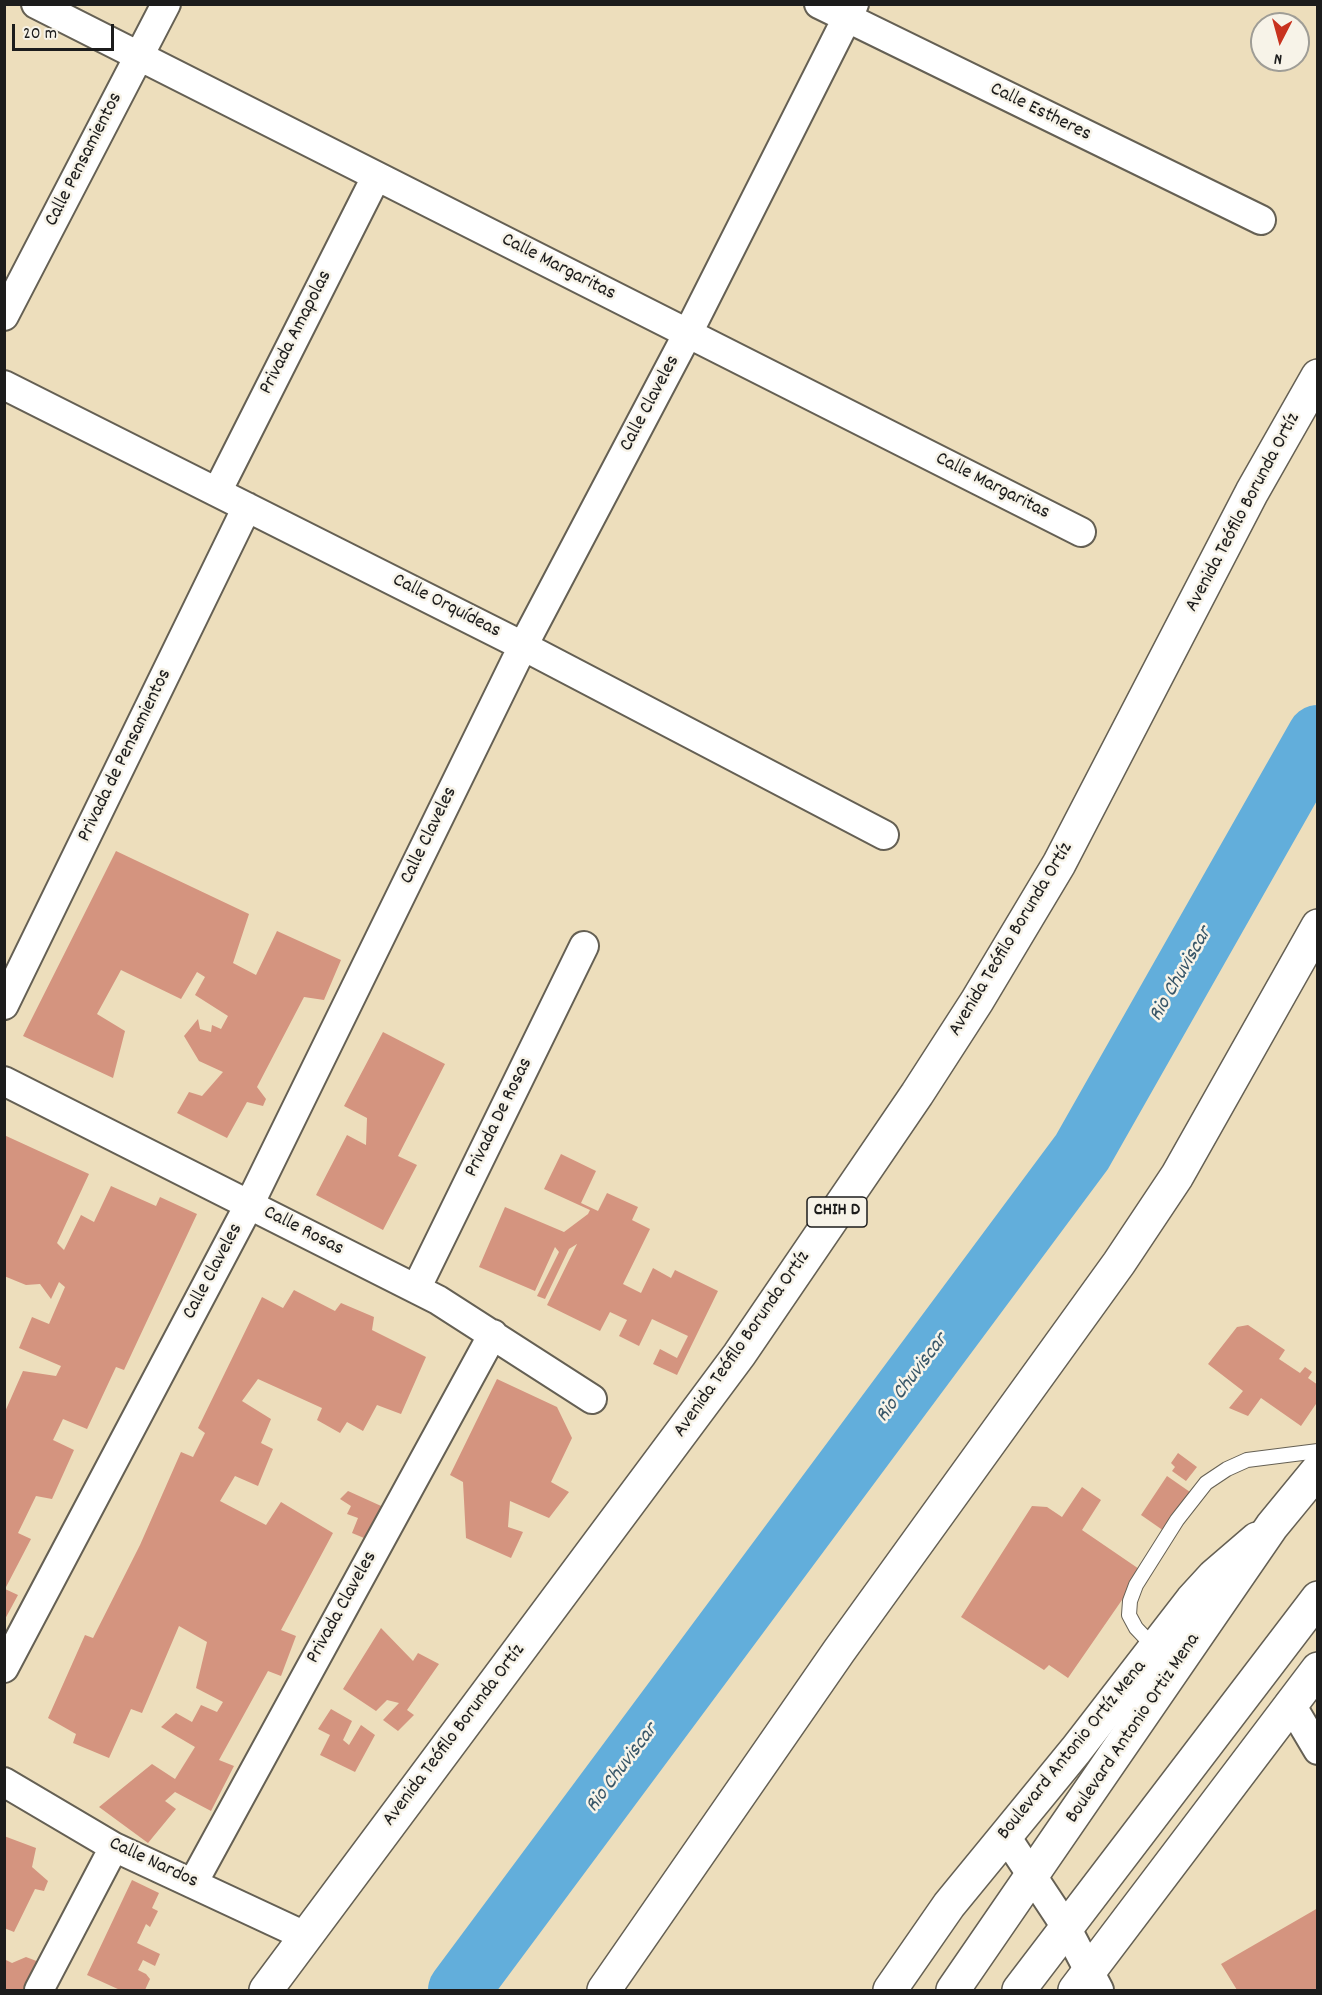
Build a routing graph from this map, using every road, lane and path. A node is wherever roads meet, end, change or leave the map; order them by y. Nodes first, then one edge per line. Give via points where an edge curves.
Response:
1 (36, 4) edge
2 (166, 4) edge
3 (819, 4) edge
4 (850, 12) edge
5 (139, 57) junction
6 (376, 177) junction
7 (1261, 220) dead end
8 (4, 316) edge
9 (688, 333) junction
10 (1317, 376) edge
11 (4, 385) edge
12 (218, 490) junction
13 (247, 507) junction
14 (1081, 532) dead end
15 (523, 646) junction
16 (884, 835) dead end
17 (1317, 926) edge
18 (584, 946) dead end
19 (4, 1005) edge
20 (4, 1081) edge
21 (249, 1205) junction
22 (416, 1289) junction
23 (493, 1334) junction
24 (592, 1399) dead end
25 (1317, 1451) edge
26 (1317, 1470) edge
27 (1272, 1526) junction
28 (1317, 1598) edge
29 (1155, 1648) junction
30 (4, 1668) edge
31 (1317, 1669) edge
32 (1290, 1703) junction
33 (1317, 1750) edge
34 (4, 1782) edge
35 (1005, 1835) junction
36 (114, 1847) junction
37 (1034, 1875) junction
38 (193, 1883) junction
39 (1066, 1927) junction
40 (306, 1936) junction
41 (1088, 1984) edge
42 (39, 1990) edge
43 (266, 1990) edge
44 (604, 1990) edge
45 (890, 1990) edge
46 (953, 1990) edge
47 (1019, 1990) edge

1 - 5 street, Calle Margaritas
2 - 5 street, Calle Pensamientos
3 - 4 street, Calle Estheres
4 - 7 street, Calle Estheres
4 - 9 street, Calle Claveles
5 - 6 street, Calle Margaritas
5 - 8 street, Calle Pensamientos
6 - 9 street, Calle Margaritas
6 - 12 street, Privada Amapolas
9 - 14 street, Calle Margaritas
9 - 15 street, Calle Claveles
10 - 40 main road, Avenida Teófilo Borunda Ortíz / CHIH D via 1252,492 1059,864 917,1094 739,1355
11 - 12 street, Calle Orquídeas
12 - 13 street, Calle Orquídeas
13 - 15 street, Calle Orquídeas
13 - 19 street, Privada de Pensamientos
15 - 16 street, Calle Orquídeas
15 - 21 street, Calle Claveles
17 - 44 main road via 1177,1176 1126,1254 839,1651
18 - 22 street, Privada De Rosas
20 - 21 street, Calle Rosas
21 - 22 street, Calle Rosas
21 - 30 street, Calle Claveles
22 - 23 street, Calle Rosas
23 - 24 street, Calle Rosas
23 - 38 street, Privada Claveles
25 - 29 lane via 1248,1460 1227,1468 1206,1483 1177,1520 1130,1601 1129,1615
26 - 27 main road, Boulevard Antonio Ortiz Mena
27 - 29 main road, Boulevard Antonio Ortíz Mena via 1214,1576
27 - 37 main road, Boulevard Antonio Ortiz Mena
28 - 39 main road
29 - 35 main road, Boulevard Antonio Ortíz Mena
31 - 32 main road
32 - 33 street
32 - 41 main road
34 - 36 street, Calle Nardos
35 - 37 street
35 - 45 main road, Boulevard Antonio Ortíz Mena via 949,1905
36 - 38 street, Calle Nardos
36 - 42 street
37 - 39 street
37 - 46 main road, Boulevard Antonio Ortiz Mena
38 - 40 street, Calle Nardos
39 - 41 street
39 - 47 main road
40 - 43 main road, Avenida Teófilo Borunda Ortíz / CHIH D

